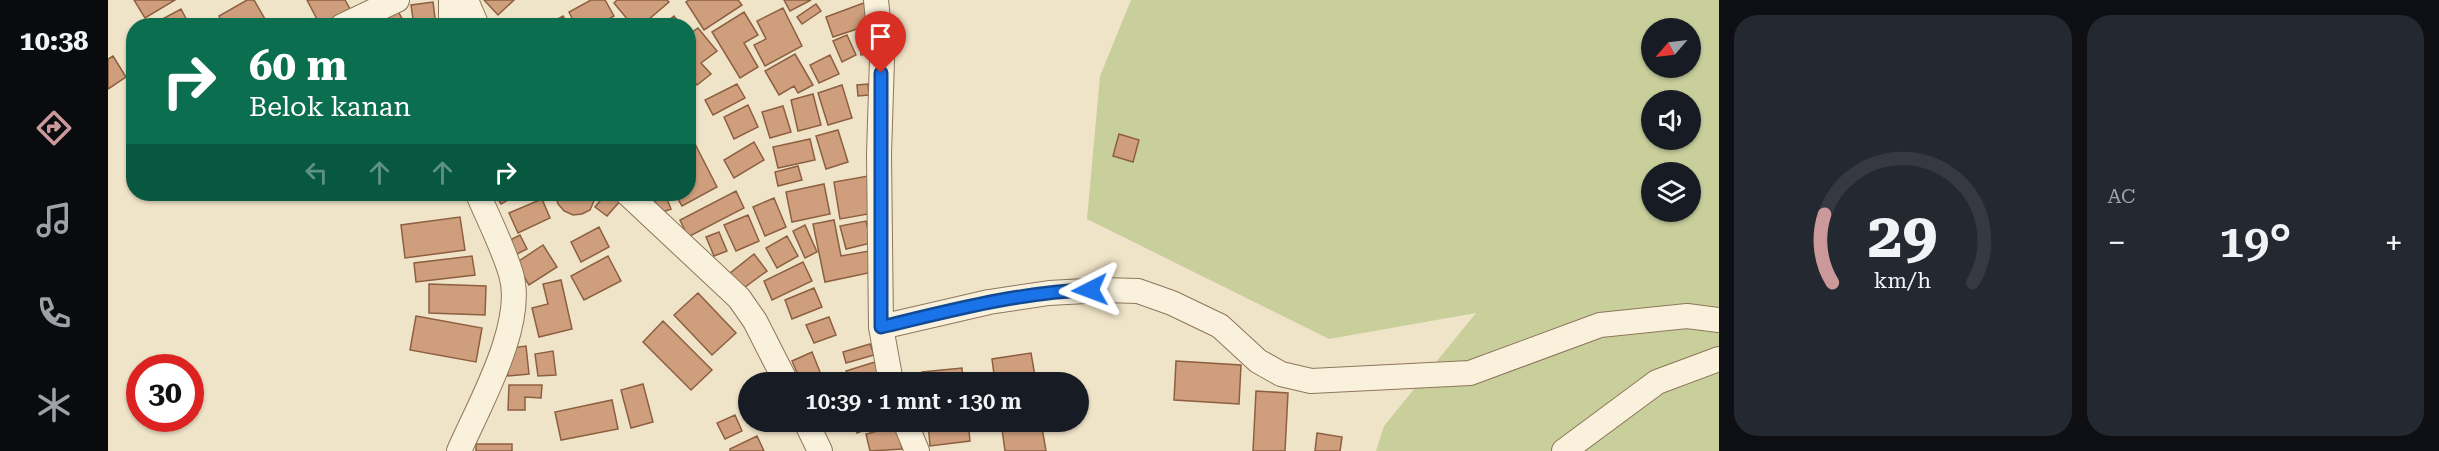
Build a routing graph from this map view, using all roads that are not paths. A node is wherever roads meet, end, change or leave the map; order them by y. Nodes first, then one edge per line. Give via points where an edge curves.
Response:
1 (397, 0) edge
2 (451, 0) edge
3 (466, 0) edge
4 (876, 0) edge
5 (359, 18) edge
6 (451, 18) edge
7 (474, 18) edge
8 (481, 201) edge
9 (635, 201) edge
10 (1719, 320) edge
11 (881, 327) junction
12 (1719, 359) edge
13 (781, 372) edge
14 (889, 372) edge
15 (811, 432) edge
16 (909, 432) edge
17 (459, 451) edge
18 (820, 451) edge
19 (916, 451) edge
20 (1564, 451) edge

1 - 5 street
2 - 6 street
3 - 7 street
4 - 11 street via 882,59
8 - 17 street via 512,275 514,314
9 - 13 street via 739,298
10 - 11 street via 1687,316 1600,325 1470,373 1311,381 1281,374 1258,361 1220,326 1138,291 1049,293 989,302
11 - 14 street
12 - 20 street via 1657,382
15 - 18 street
16 - 19 street

